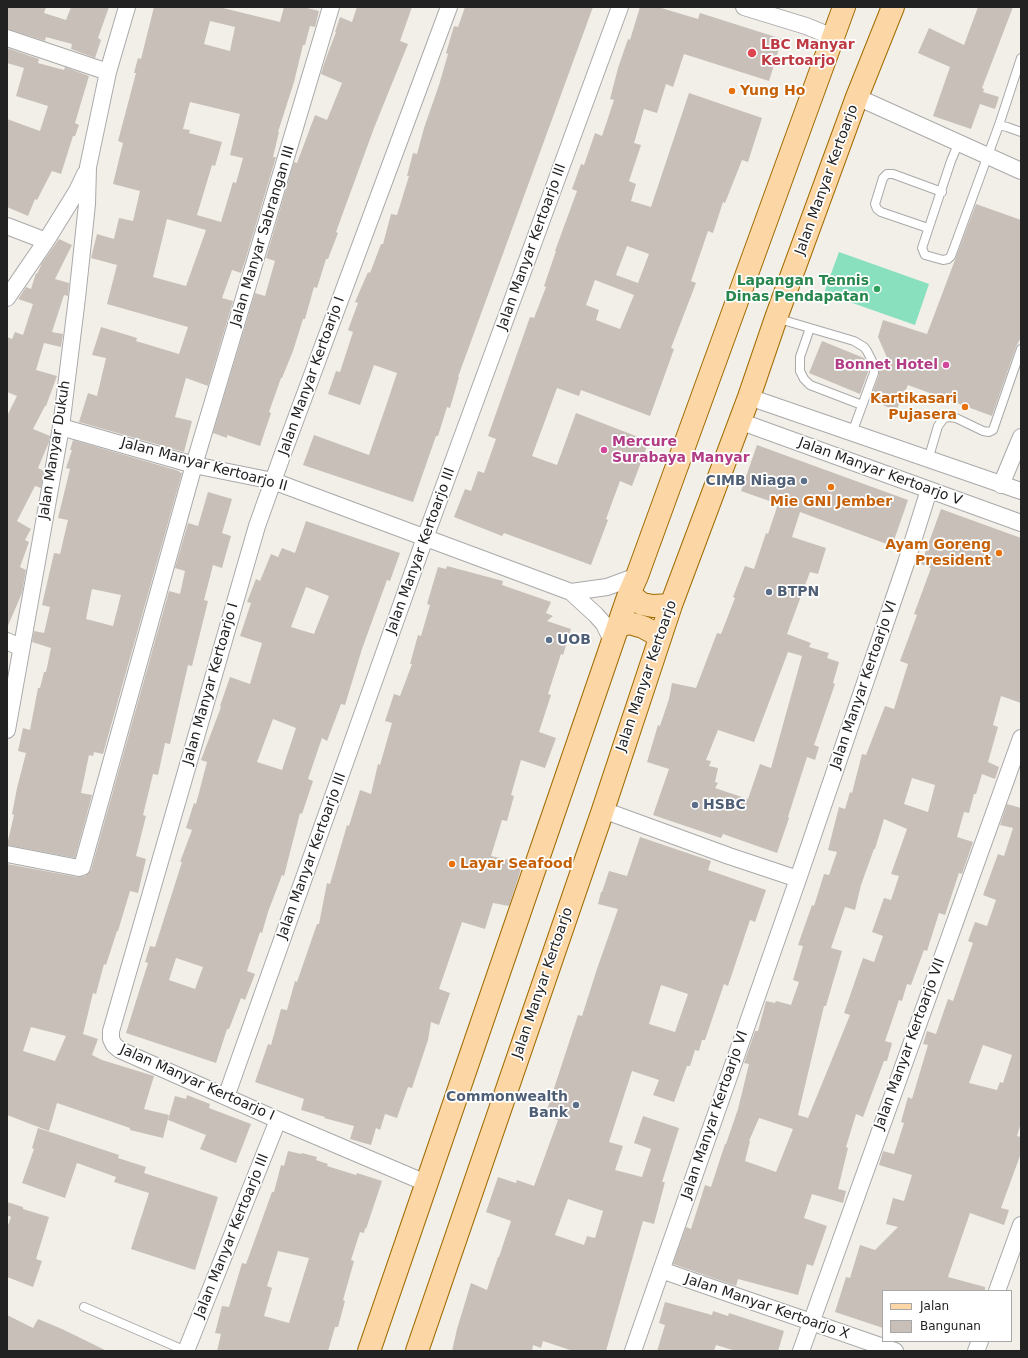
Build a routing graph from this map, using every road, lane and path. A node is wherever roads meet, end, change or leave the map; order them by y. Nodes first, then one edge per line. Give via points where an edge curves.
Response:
1 (127, 7) edge
2 (331, 7) edge
3 (449, 7) edge
4 (620, 7) edge
5 (744, 7) edge
6 (844, 7) edge
7 (893, 7) edge
8 (833, 37) junction
9 (7, 38) edge
10 (1021, 58) edge
11 (108, 72) junction
12 (857, 97) junction
13 (999, 125) junction
14 (1021, 132) edge
15 (959, 142) junction
16 (987, 156) junction
17 (88, 167) junction
18 (1021, 171) edge
19 (942, 192) junction
20 (7, 226) edge
21 (928, 228) junction
22 (46, 241) junction
23 (7, 298) edge
24 (776, 318) junction
25 (810, 328) junction
26 (1021, 349) edge
27 (749, 397) junction
28 (862, 405) junction
29 (808, 418) junction
30 (739, 421) junction
31 (60, 426) junction
32 (852, 433) junction
33 (1021, 438) edge
34 (799, 442) junction
35 (928, 460) junction
36 (194, 465) junction
37 (273, 481) junction
38 (1001, 485) junction
39 (929, 490) junction
40 (1021, 492) edge
41 (1021, 522) edge
42 (425, 538) junction
43 (633, 585) junction
44 (571, 592) junction
45 (671, 605) junction
46 (616, 635) junction
47 (659, 640) junction
48 (7, 641) edge
49 (22, 648) junction
50 (7, 730) edge
51 (1021, 738) edge
52 (603, 810) junction
53 (7, 854) edge
54 (798, 879) junction
55 (226, 1097) junction
56 (278, 1120) junction
57 (426, 1183) junction
58 (1021, 1225) edge
59 (661, 1270) junction
60 (997, 1290) edge
61 (84, 1308) dead end
62 (810, 1322) junction
63 (186, 1351) edge
64 (369, 1351) edge
65 (417, 1351) edge
66 (633, 1351) edge
67 (801, 1351) edge
68 (895, 1351) edge

1 - 11 street
2 - 36 street, Jalan Manyar Sabrangan III
3 - 37 street, Jalan Manyar Kertoarjo I
4 - 42 street, Jalan Manyar Kertoarjo III
5 - 8 street
6 - 8 main road
7 - 12 main road, Jalan Manyar Kertoarjo
8 - 43 main road
9 - 11 street
10 - 13 lane
11 - 17 street
12 - 15 street
12 - 24 main road, Jalan Manyar Kertoarjo
13 - 14 lane
13 - 16 lane
15 - 16 street
15 - 19 lane
16 - 18 street
16 - 21 lane via 948,259 925,255 922,248
17 - 22 street via 77,191
17 - 31 street, Jalan Manyar Dukuh via 87,204 77,298
19 - 21 lane
19 - 21 lane via 893,174 887,174 883,178 875,204 877,209
20 - 22 street
22 - 23 street
24 - 25 lane
24 - 27 main road, Jalan Manyar Kertoarjo
25 - 28 lane via 800,357 800,371 804,379 810,385
25 - 28 lane via 854,341 867,351 873,363 874,373
26 - 35 lane via 993,430 983,431 956,418 944,418 938,426
27 - 29 street, Jalan Manyar Kertoarjo V
27 - 30 main road, Jalan Manyar Kertoarjo
28 - 32 lane
29 - 32 street, Jalan Manyar Kertoarjo V
29 - 34 street
30 - 34 street, Jalan Manyar Kertoarjo V
30 - 45 main road, Jalan Manyar Kertoarjo
31 - 36 street, Jalan Manyar Kertoarjo II
31 - 49 street, Jalan Manyar Dukuh
32 - 35 street, Jalan Manyar Kertoarjo V
33 - 38 street
34 - 39 street, Jalan Manyar Kertoarjo V
35 - 38 street, Jalan Manyar Kertoarjo V
36 - 37 street, Jalan Manyar Kertoarjo II
36 - 53 street, Jalan Manyar Sabrangan III via 82,867
37 - 42 street, Jalan Manyar Kertoarjo II
37 - 55 street, Jalan Manyar Kertoarjo I via 257,526 111,1031 111,1039 120,1050
38 - 40 street, Jalan Manyar Kertoarjo V
39 - 41 street, Jalan Manyar Kertoarjo V
39 - 54 street, Jalan Manyar Kertoarjo VI
42 - 44 street, Jalan Manyar Kertoarjo II
42 - 55 street, Jalan Manyar Kertoarjo III
43 - 44 street, Jalan Manyar Kertoarjo II
43 - 45 main road via 637,602 653,606
43 - 46 main road
44 - 46 street, Jalan Manyar Kertoarjo II
45 - 47 main road, Jalan Manyar Kertoarjo
46 - 47 main road via 629,624 643,627 654,633
46 - 57 main road
47 - 52 main road, Jalan Manyar Kertoarjo
48 - 49 street
49 - 50 street, Jalan Manyar Dukuh
51 - 62 street, Jalan Manyar Kertoarjo VII
52 - 54 street
52 - 65 main road, Jalan Manyar Kertoarjo
54 - 59 street, Jalan Manyar Kertoarjo VI
55 - 56 street, Jalan Manyar Kertoarjo I
56 - 57 street, Jalan Manyar Kertoarjo I
56 - 63 street, Jalan Manyar Kertoarjo III
57 - 64 main road
58 - 60 street
59 - 62 street, Jalan Manyar Kertoarjo X
59 - 66 street, Jalan Manyar Kertoarjo VI
61 - 63 lane
62 - 67 street, Jalan Manyar Kertoarjo VII
62 - 68 street, Jalan Manyar Kertoarjo X

